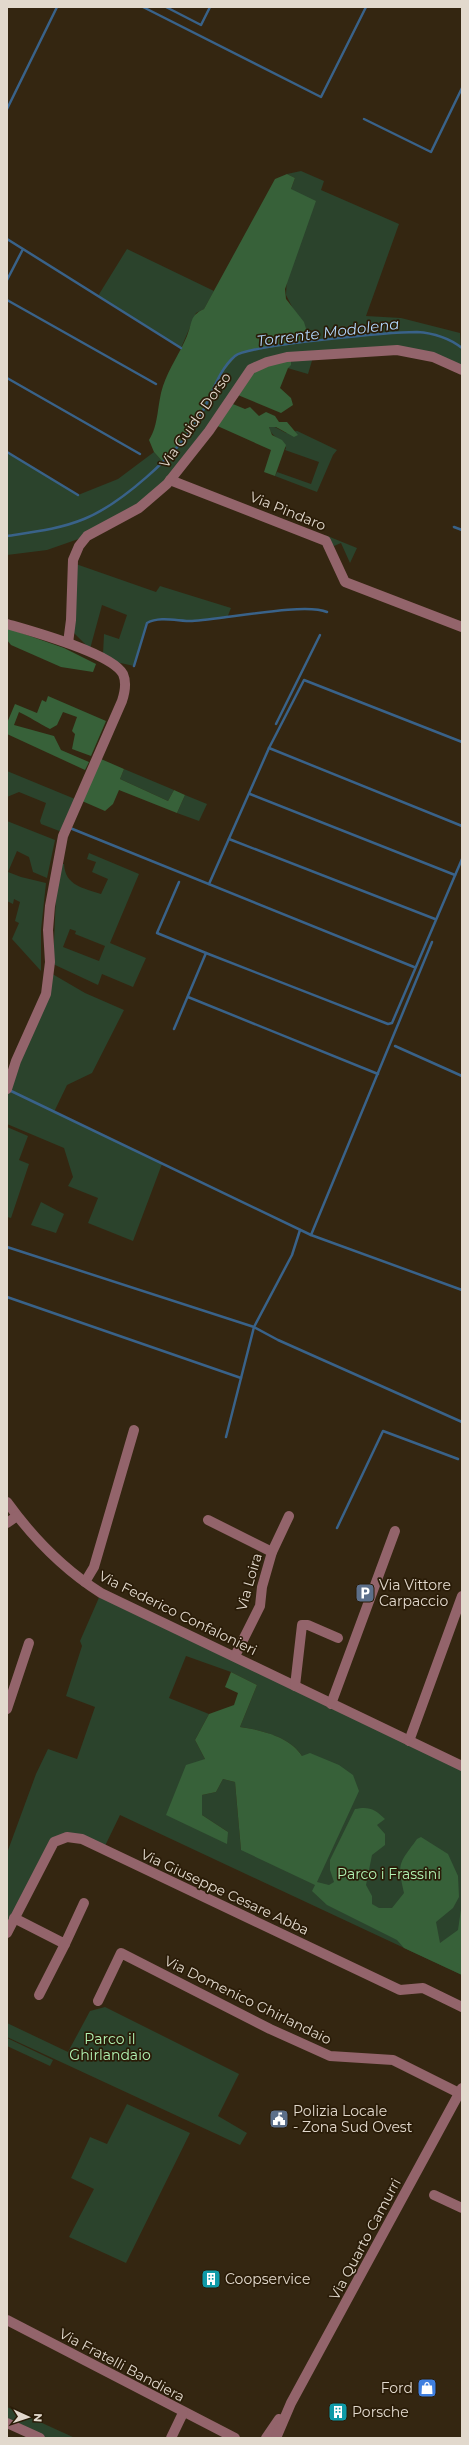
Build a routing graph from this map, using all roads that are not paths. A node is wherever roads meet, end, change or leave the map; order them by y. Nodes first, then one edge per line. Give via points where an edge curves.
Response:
1 (462, 370) edge
2 (170, 480) junction
3 (7, 624) edge
4 (462, 627) edge
5 (68, 643) junction
6 (7, 1089) edge
7 (134, 1430) dead end
8 (7, 1502) edge
9 (17, 1516) junction
10 (289, 1516) dead end
11 (208, 1520) dead end
12 (7, 1523) edge
13 (395, 1531) dead end
14 (272, 1552) junction
15 (85, 1582) junction
16 (462, 1596) edge
17 (338, 1638) dead end
18 (29, 1643) dead end
19 (234, 1656) junction
20 (295, 1686) junction
21 (332, 1704) junction
22 (7, 1709) edge
23 (409, 1741) junction
24 (462, 1766) edge
25 (84, 1903) dead end
26 (14, 1918) junction
27 (7, 1933) edge
28 (65, 1944) junction
29 (39, 1995) dead end
30 (98, 2001) dead end
31 (462, 2007) edge
32 (461, 2091) edge
33 (458, 2105) edge
34 (434, 2195) dead end
35 (462, 2208) edge
36 (7, 2320) edge
37 (291, 2403) junction
38 (183, 2413) junction
39 (7, 2422) edge
40 (229, 2437) edge
41 (40, 2438) edge
42 (171, 2438) edge
43 (266, 2438) edge
44 (276, 2438) edge

1 - 2 street, Via Guido Dorso via 433,356 397,350 287,357 258,365 246,374 208,431
2 - 4 street, Via Pindaro via 326,541 345,582
2 - 5 street, Via Guido Dorso via 139,508 87,536 78,546 73,560
3 - 5 street
5 - 6 street via 120,669 126,687 63,836 50,906 50,962 46,994 16,1061
7 - 15 street via 94,1567
8 - 9 street, Via Federico Confalonieri
9 - 12 street
9 - 15 street, Via Federico Confalonieri via 48,1551
10 - 14 street, Via Loira
11 - 14 street via 237,1537
13 - 21 street
14 - 19 street, Via Loira via 262,1586 260,1606
15 - 19 street, Via Federico Confalonieri
16 - 23 street
17 - 20 street via 308,1625 302,1625
18 - 22 street
19 - 20 street, Via Federico Confalonieri
20 - 21 street, Via Federico Confalonieri
21 - 23 street, Via Federico Confalonieri
23 - 24 street, Via Federico Confalonieri
25 - 28 street
26 - 27 street, Via Giuseppe Cesare Abba
26 - 28 street
26 - 31 street, Via Giuseppe Cesare Abba via 54,1842 67,1837 82,1839 400,1990 423,1988
28 - 29 street
30 - 32 street, Via Domenico Ghirlandaio via 121,1954 270,2029 330,2056 392,2060
32 - 33 street, Via Quarto Camurri
33 - 37 street, Via Quarto Camurri
34 - 35 street
36 - 38 street, Via Fratelli Bandiera
37 - 43 street, Via Quarto Camurri
37 - 44 street, Via Quarto Camurri
38 - 40 street, Via Fratelli Bandiera
38 - 42 street
39 - 41 street

